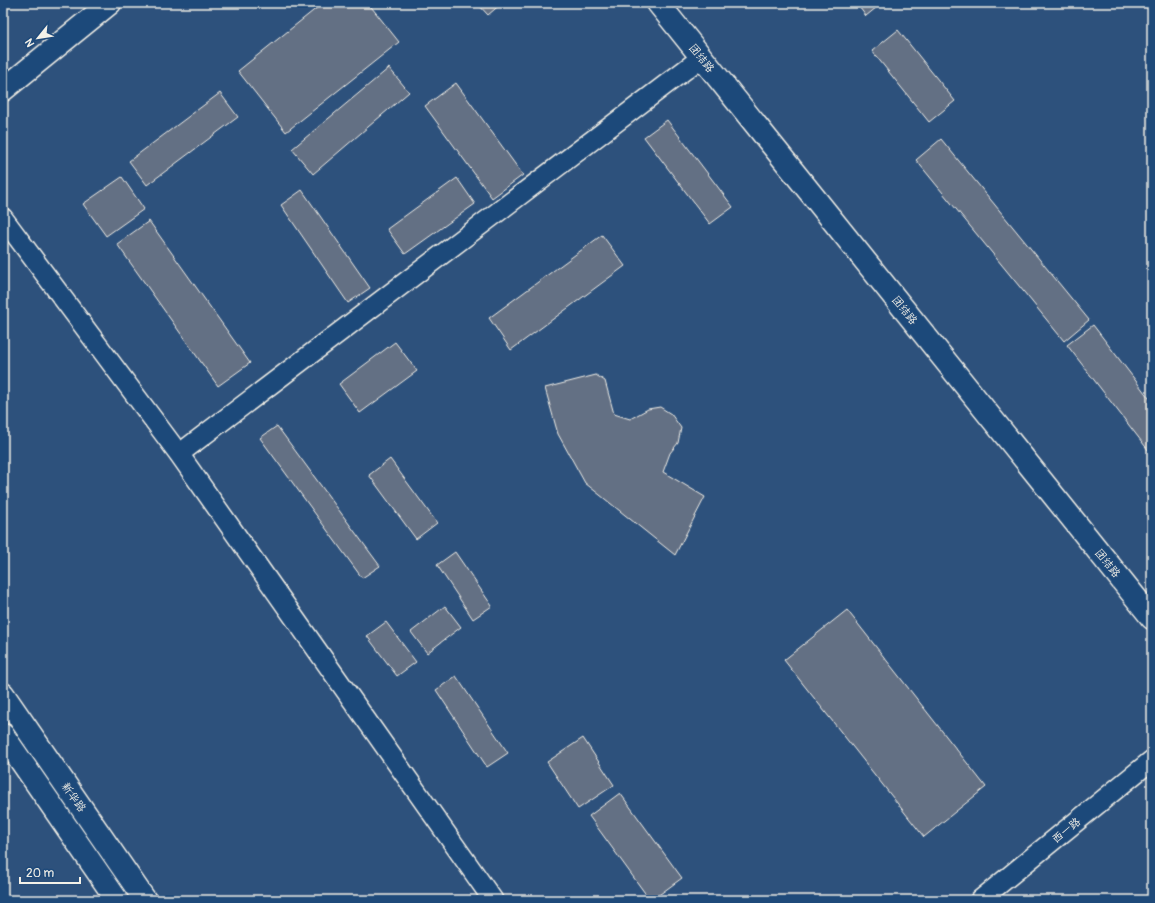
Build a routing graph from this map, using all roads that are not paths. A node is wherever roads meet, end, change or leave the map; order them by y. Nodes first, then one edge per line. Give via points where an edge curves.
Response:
1 (110, 3) edge
2 (658, 3) edge
3 (702, 57) junction
4 (3, 90) edge
5 (3, 218) edge
6 (179, 454) junction
7 (1152, 618) edge
8 (3, 694) edge
9 (3, 735) edge
10 (1152, 760) edge
11 (117, 900) edge
12 (145, 900) edge
13 (493, 900) edge
14 (980, 900) edge

1 - 4 main road
2 - 3 main road, 团结路
3 - 6 street
3 - 7 main road, 团结路
5 - 6 street
6 - 13 street
8 - 12 main road, 新华路
9 - 11 main road, 新华路
10 - 14 street, 西一路

